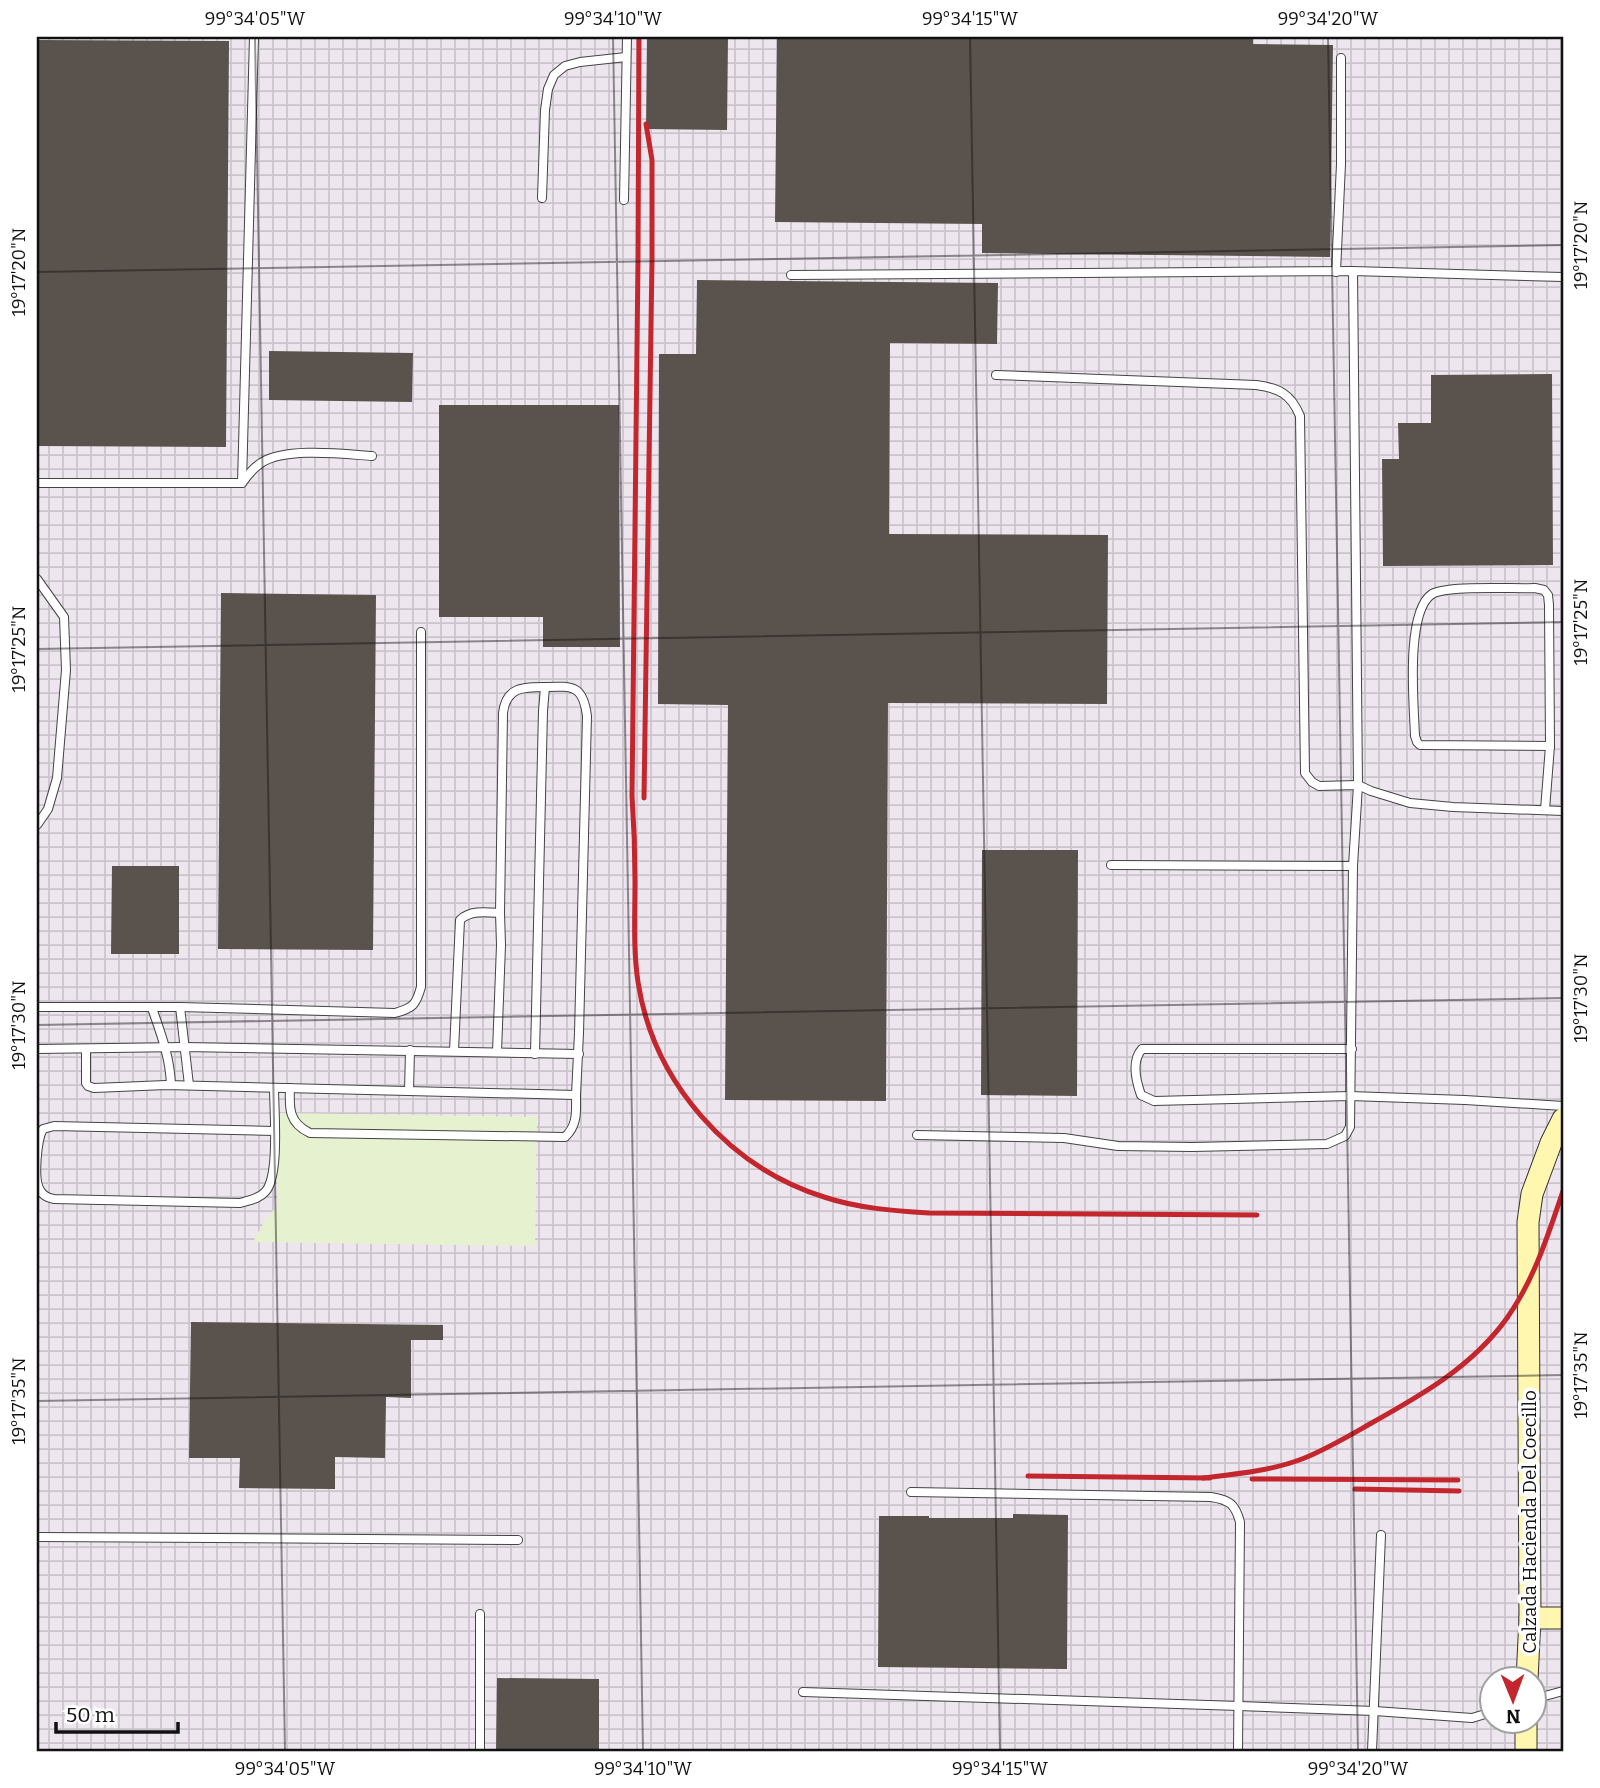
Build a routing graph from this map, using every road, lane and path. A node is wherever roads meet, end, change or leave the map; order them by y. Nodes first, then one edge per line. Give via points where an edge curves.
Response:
1 (254, 37) edge
2 (627, 37) edge
3 (626, 57) junction
4 (1341, 58) dead end
5 (542, 198) dead end
6 (624, 200) dead end
7 (1353, 271) junction
8 (1336, 272) junction
9 (791, 275) dead end
10 (1563, 277) edge
11 (996, 375) dead end
12 (372, 456) dead end
13 (37, 482) edge
14 (242, 484) junction
15 (37, 579) edge
16 (421, 632) dead end
17 (545, 687) junction
18 (1550, 746) junction
19 (1358, 785) junction
20 (1545, 810) junction
21 (1563, 811) edge
22 (37, 825) edge
23 (1111, 865) dead end
24 (1353, 866) junction
25 (500, 913) junction
26 (37, 1007) edge
27 (180, 1007) junction
28 (152, 1008) junction
29 (184, 1047) junction
30 (166, 1048) junction
31 (1352, 1048) junction
32 (37, 1049) edge
33 (86, 1049) junction
34 (410, 1050) junction
35 (454, 1051) junction
36 (497, 1052) junction
37 (535, 1054) junction
38 (579, 1054) junction
39 (171, 1085) junction
40 (189, 1085) junction
41 (274, 1088) junction
42 (290, 1088) junction
43 (409, 1091) junction
44 (576, 1095) junction
45 (1350, 1096) junction
46 (1563, 1106) edge
47 (1563, 1119) edge
48 (274, 1131) junction
49 (917, 1135) dead end
50 (911, 1492) dead end
51 (1381, 1535) dead end
52 (37, 1537) edge
53 (518, 1540) dead end
54 (480, 1614) dead end
55 (1530, 1618) junction
56 (1563, 1618) edge
57 (1528, 1666) edge
58 (803, 1692) dead end
59 (1239, 1706) junction
60 (1375, 1711) junction
61 (1478, 1716) edge
62 (480, 1751) edge
63 (1238, 1751) edge
64 (1372, 1751) edge

1 - 14 lane
2 - 3 lane
3 - 5 lane via 580,62 554,75 545,110
3 - 6 lane
4 - 8 lane
7 - 8 lane
7 - 10 lane
7 - 19 lane
8 - 9 lane
11 - 19 lane via 1256,385 1276,388 1289,397 1300,416 1305,773 1320,786
12 - 14 lane via 312,453 279,457 261,462
13 - 14 lane
15 - 22 lane via 64,617 66,670 57,778 48,809
16 - 27 lane via 421,987 416,1002 395,1013
17 - 25 lane via 517,690 503,706
17 - 37 lane
17 - 38 lane via 576,690 585,700 587,716
18 - 18 lane via 1548,595 1540,588 1451,589 1433,594 1419,612 1416,626 1413,707 1417,742 1424,746
18 - 20 lane
19 - 20 lane via 1410,803
19 - 24 lane
20 - 21 lane
23 - 24 lane
24 - 31 lane
25 - 35 lane via 475,913 460,920
25 - 36 lane
26 - 28 lane
27 - 28 lane
27 - 29 lane
28 - 30 lane
29 - 30 lane
29 - 34 lane
29 - 40 lane
30 - 33 lane
30 - 39 lane
31 - 45 lane
31 - 45 lane via 1142,1049 1135,1065 1141,1095 1154,1101
32 - 33 lane
33 - 39 lane via 86,1083 90,1087
34 - 35 lane
34 - 43 lane
35 - 36 lane
36 - 37 lane
37 - 38 lane
38 - 44 lane
39 - 40 lane
40 - 41 lane
41 - 42 lane
41 - 48 lane
42 - 43 lane
42 - 44 lane via 289,1106 295,1123 310,1133 565,1137 576,1118
43 - 44 lane
45 - 46 lane
45 - 49 lane via 1350,1127 1345,1136 1327,1144 1118,1146 1064,1138
47 - 55 main road, Calzada Hacienda Del Coecillo via 1532,1194 1528,1222
48 - 48 lane via 47,1127 40,1134 38,1187 54,1199 240,1203 267,1191 274,1169
50 - 59 lane via 1211,1497 1229,1502 1240,1522
51 - 60 lane
52 - 53 lane
54 - 62 lane
55 - 56 main road
55 - 57 main road, Calzada Hacienda Del Coecillo
58 - 59 lane
59 - 60 lane
59 - 63 lane
60 - 61 lane
60 - 64 lane

